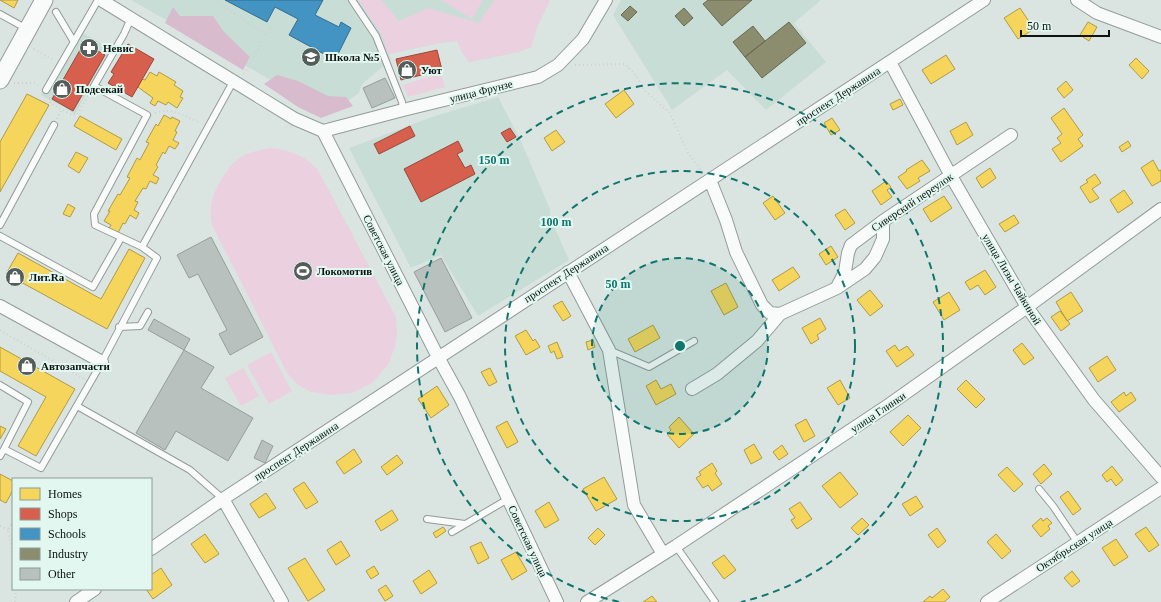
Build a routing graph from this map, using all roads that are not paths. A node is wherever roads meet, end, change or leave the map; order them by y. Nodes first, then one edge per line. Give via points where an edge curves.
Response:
1 (100, 0) edge
2 (352, 0) edge
3 (606, 0) edge
4 (1076, 0) edge
5 (979, 1) edge
6 (114, 3) edge
7 (50, 6) edge
8 (0, 14) edge
9 (131, 18) junction
10 (28, 30) junction
11 (1161, 37) edge
12 (74, 42) junction
13 (890, 62) junction
14 (239, 77) junction
15 (7, 82) edge
16 (46, 90) road end
17 (403, 110) junction
18 (54, 125) dead end
19 (323, 131) junction
20 (1011, 135) dead end
21 (951, 176) junction
22 (710, 180) junction
23 (1161, 209) edge
24 (883, 221) junction
25 (0, 225) edge
26 (0, 236) edge
27 (121, 238) junction
28 (142, 247) junction
29 (568, 272) junction
30 (837, 288) junction
31 (0, 306) edge
32 (1027, 307) junction
33 (148, 312) dead end
34 (780, 314) junction
35 (119, 327) junction
36 (694, 341) dead end
37 (609, 350) junction
38 (438, 359) junction
39 (102, 362) junction
40 (0, 385) edge
41 (692, 389) dead end
42 (77, 406) junction
43 (4, 449) junction
44 (0, 456) edge
45 (1161, 477) edge
46 (1161, 488) edge
47 (1039, 489) dead end
48 (223, 499) junction
49 (508, 499) junction
50 (427, 519) dead end
51 (465, 524) junction
52 (452, 532) dead end
53 (1078, 543) junction
54 (676, 546) junction
55 (152, 548) edge
56 (663, 554) junction
57 (94, 590) edge
58 (76, 602) edge
59 (282, 602) edge
60 (557, 602) edge
61 (587, 602) edge
62 (715, 602) edge
63 (987, 602) edge

1 - 6 street
1 - 12 lane
2 - 17 lane via 376,36
3 - 17 street, улица Фрунзе via 583,39 558,65 538,77
4 - 11 street via 1097,13
5 - 13 street, проспект Державина
6 - 9 street
7 - 10 main road
7 - 12 lane
8 - 10 lane
9 - 14 street
9 - 27 lane via 94,86 147,115 94,214 95,225
10 - 15 main road
12 - 16 lane
13 - 21 street, улица Лизы Чайкиной
13 - 22 street, проспект Державина
14 - 19 street via 295,119
14 - 28 lane
17 - 19 street, улица Фрунзе
18 - 25 lane
19 - 38 street, Советская улица
20 - 21 street, Сиверский переулок
21 - 24 street, Сиверский переулок
21 - 32 street, улица Лизы Чайкиной
22 - 29 street, проспект Державина
22 - 34 street via 736,252 762,305 770,314
23 - 32 street, улица Глинки
24 - 30 street, Сиверский переулок via 851,245 845,272
24 - 30 street via 883,239 875,257 865,270
26 - 27 lane via 94,287
27 - 28 lane
28 - 35 lane via 157,258
29 - 37 street
29 - 38 street, проспект Державина
30 - 34 street
31 - 39 street
32 - 45 street, улица Лизы Чайкиной via 1094,400
32 - 54 street, улица Глинки via 890,404
33 - 35 lane via 140,326
34 - 41 street via 757,341 717,374
35 - 39 lane
36 - 37 lane via 648,367
37 - 56 street via 634,505
38 - 48 street, проспект Державина
38 - 49 street, Советская улица via 460,397
39 - 42 lane
40 - 43 lane via 28,402
42 - 43 lane via 41,468
42 - 48 lane via 190,470
43 - 44 lane
46 - 53 street, Октябрьская улица
47 - 53 lane
48 - 55 street, проспект Державина
48 - 59 street
49 - 51 lane
49 - 60 street, Советская улица
50 - 51 lane
51 - 52 lane
53 - 63 street, Октябрьская улица
54 - 56 street, улица Глинки
54 - 62 lane
56 - 61 street, улица Глинки
57 - 58 street

